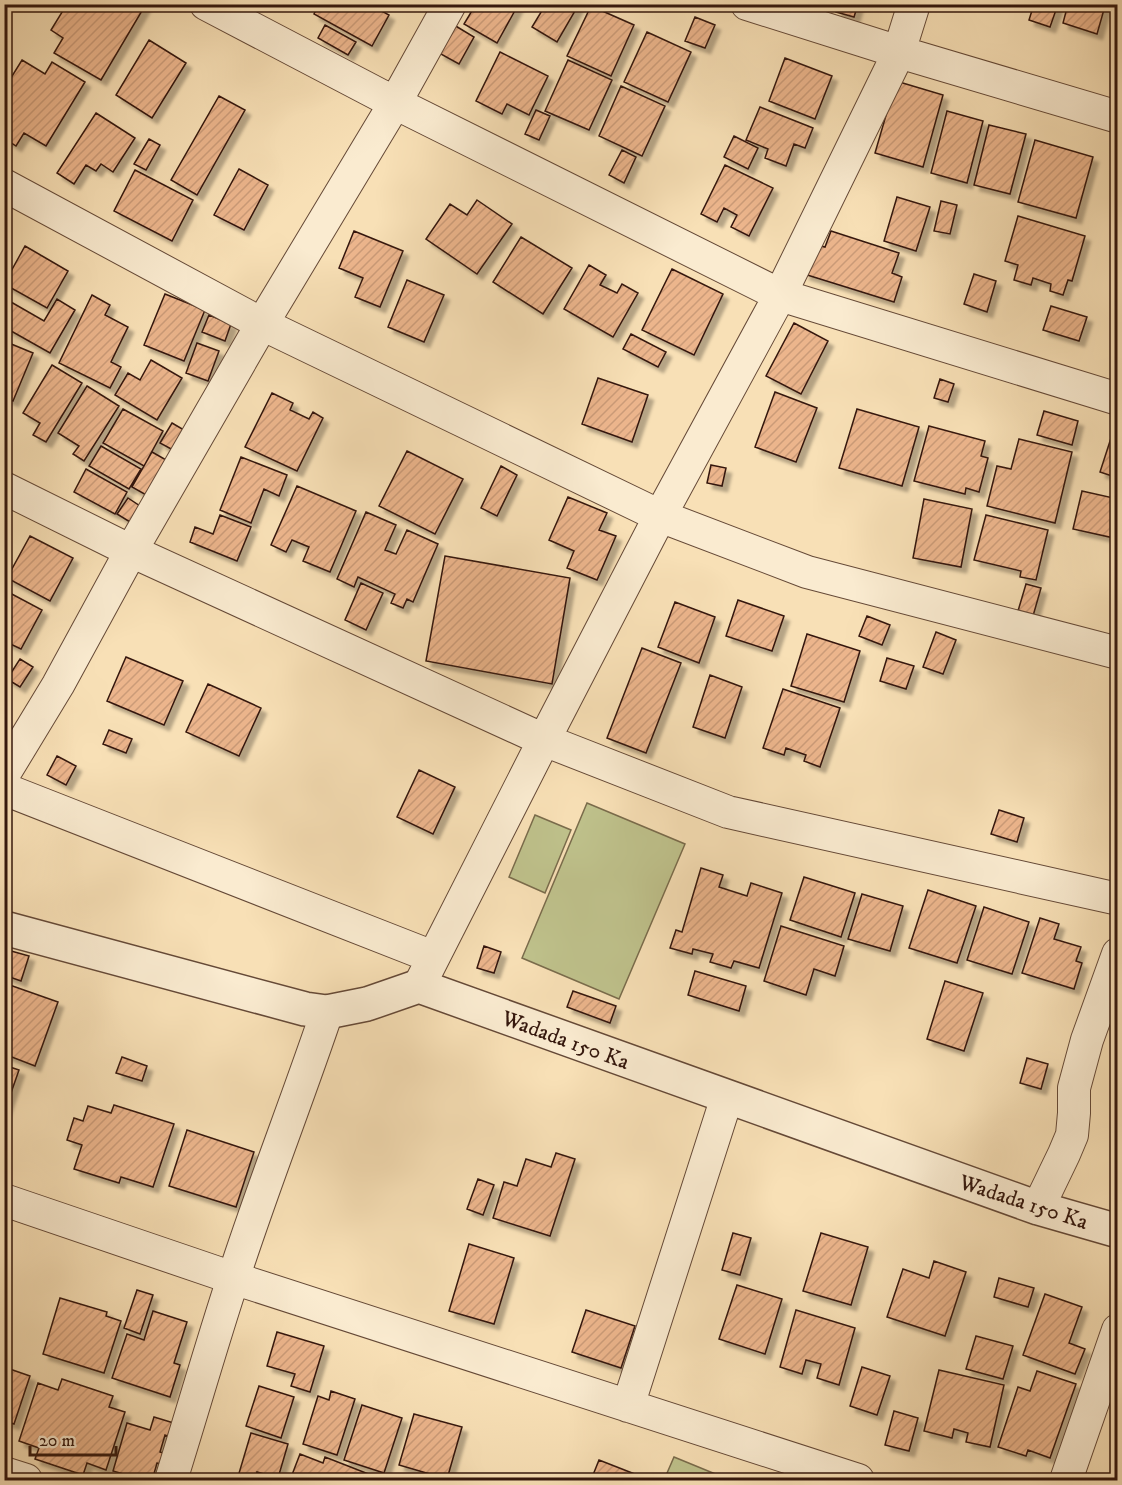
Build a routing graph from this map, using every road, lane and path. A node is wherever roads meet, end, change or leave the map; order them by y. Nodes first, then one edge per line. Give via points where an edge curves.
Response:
1 (206, 4) edge
2 (450, 4) edge
3 (747, 4) edge
4 (914, 4) edge
5 (899, 52) junction
6 (394, 103) junction
7 (1118, 117) edge
8 (4, 185) edge
9 (780, 295) junction
10 (262, 324) junction
11 (1118, 399) edge
12 (4, 488) edge
13 (660, 516) junction
14 (131, 551) junction
15 (1118, 653) edge
16 (544, 740) junction
17 (4, 774) edge
18 (4, 789) edge
19 (1118, 899) edge
20 (4, 928) edge
21 (1118, 954) edge
22 (433, 957) junction
23 (419, 986) junction
24 (327, 1012) junction
25 (727, 1097) junction
26 (4, 1200) edge
27 (1038, 1208) junction
28 (1118, 1231) edge
29 (233, 1278) junction
30 (1118, 1330) edge
31 (628, 1406) junction
32 (4, 1473) edge
33 (26, 1480) edge
34 (171, 1480) edge
35 (858, 1480) edge
36 (1066, 1480) edge

1 - 6 street
2 - 6 street
3 - 5 street
4 - 5 street
5 - 7 street
5 - 9 street
6 - 9 street
6 - 10 street
8 - 10 street
9 - 11 street
9 - 13 street
10 - 13 street
10 - 14 street
12 - 14 street
13 - 15 street via 807,572
13 - 16 street
14 - 16 street
14 - 17 street
16 - 19 street via 728,812
16 - 22 street
18 - 22 street
20 - 24 street
21 - 27 street via 1074,1088 1072,1135
22 - 23 street
23 - 24 street via 367,1004
23 - 25 street, Wadada 150 Ka
24 - 29 street
25 - 27 street, Wadada 150 Ka
25 - 31 street
26 - 29 street
27 - 28 street, Wadada 150 Ka
29 - 31 street
29 - 34 street
30 - 36 street
31 - 35 street
32 - 33 street

